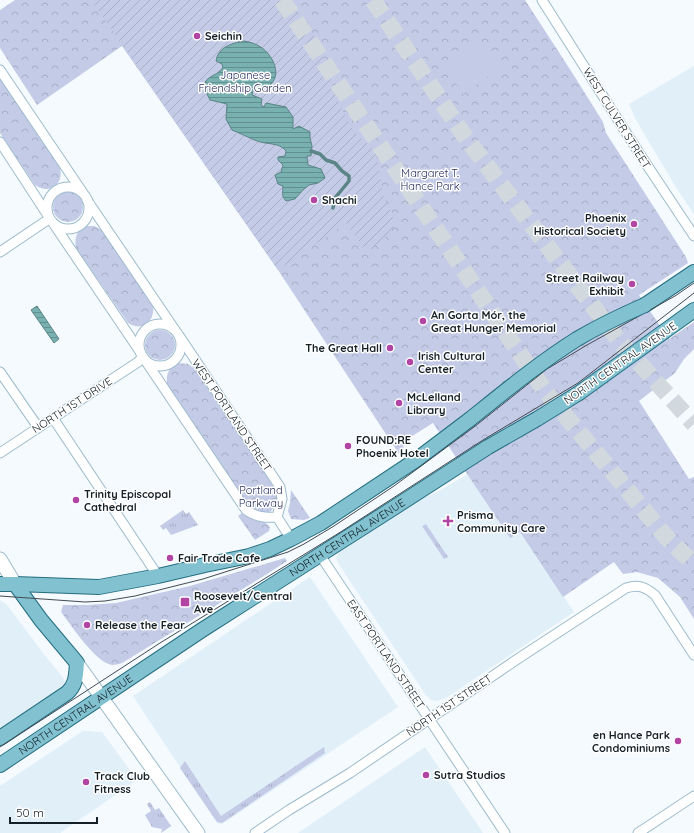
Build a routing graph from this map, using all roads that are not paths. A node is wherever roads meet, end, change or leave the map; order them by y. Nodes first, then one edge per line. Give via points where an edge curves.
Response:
1 (542, 0) edge
2 (0, 70) edge
3 (0, 142) edge
4 (85, 196) junction
5 (50, 219) junction
6 (694, 236) edge
7 (0, 252) edge
8 (694, 272) edge
9 (694, 310) edge
10 (178, 334) junction
11 (143, 357) junction
12 (0, 372) edge
13 (53, 418) junction
14 (38, 428) junction
15 (0, 453) edge
16 (277, 517) junction
17 (291, 539) junction
18 (320, 555) junction
19 (0, 559) edge
20 (158, 576) junction
21 (0, 584) edge
22 (15, 584) junction
23 (694, 655) edge
24 (77, 663) junction
25 (101, 696) junction
26 (429, 719) junction
27 (0, 738) edge
28 (0, 765) edge
29 (694, 796) edge
30 (198, 833) edge
31 (255, 833) edge
32 (505, 833) edge
33 (638, 833) edge

1 - 6 street, WEST CULVER STREET
2 - 4 street, WEST PORTLAND STREET
3 - 5 street
4 - 5 street via 70,187 56,190 47,202 46,209
4 - 5 street via 89,207 88,214 79,226 65,229 58,227
4 - 10 street, WEST PORTLAND STREET
5 - 7 street
5 - 11 street
8 - 17 main road, bridge via 645,305 603,324 544,361 416,460 321,523
9 - 18 main road, NORTH CENTRAL AVENUE, bridge via 579,393 488,447
10 - 11 street, WEST PORTLAND STREET via 182,344 181,351 172,363 158,366
10 - 11 street via 170,326 163,324 149,327 140,339 139,346
10 - 16 street, WEST PORTLAND STREET via 280,487 282,499
11 - 13 street, NORTH 1ST DRIVE
11 - 16 street via 246,510 254,516
12 - 14 street
13 - 14 street, NORTH 1ST DRIVE
13 - 20 street
14 - 15 street, NORTH 1ST DRIVE
16 - 17 street
17 - 20 main road via 249,556
18 - 25 main road, NORTH CENTRAL AVENUE
18 - 26 street, EAST PORTLAND STREET
19 - 22 street
20 - 22 main road via 99,587
21 - 22 main road
22 - 24 main road
23 - 26 street, NORTH 1ST STREET via 655,595 638,586 626,588
24 - 25 street
24 - 27 main road, NORTH CENTRAL AVENUE via 77,677 73,688
25 - 28 main road, NORTH CENTRAL AVENUE
25 - 30 street
26 - 31 street, NORTH 1ST STREET
26 - 32 street, EAST PORTLAND STREET
29 - 33 street

